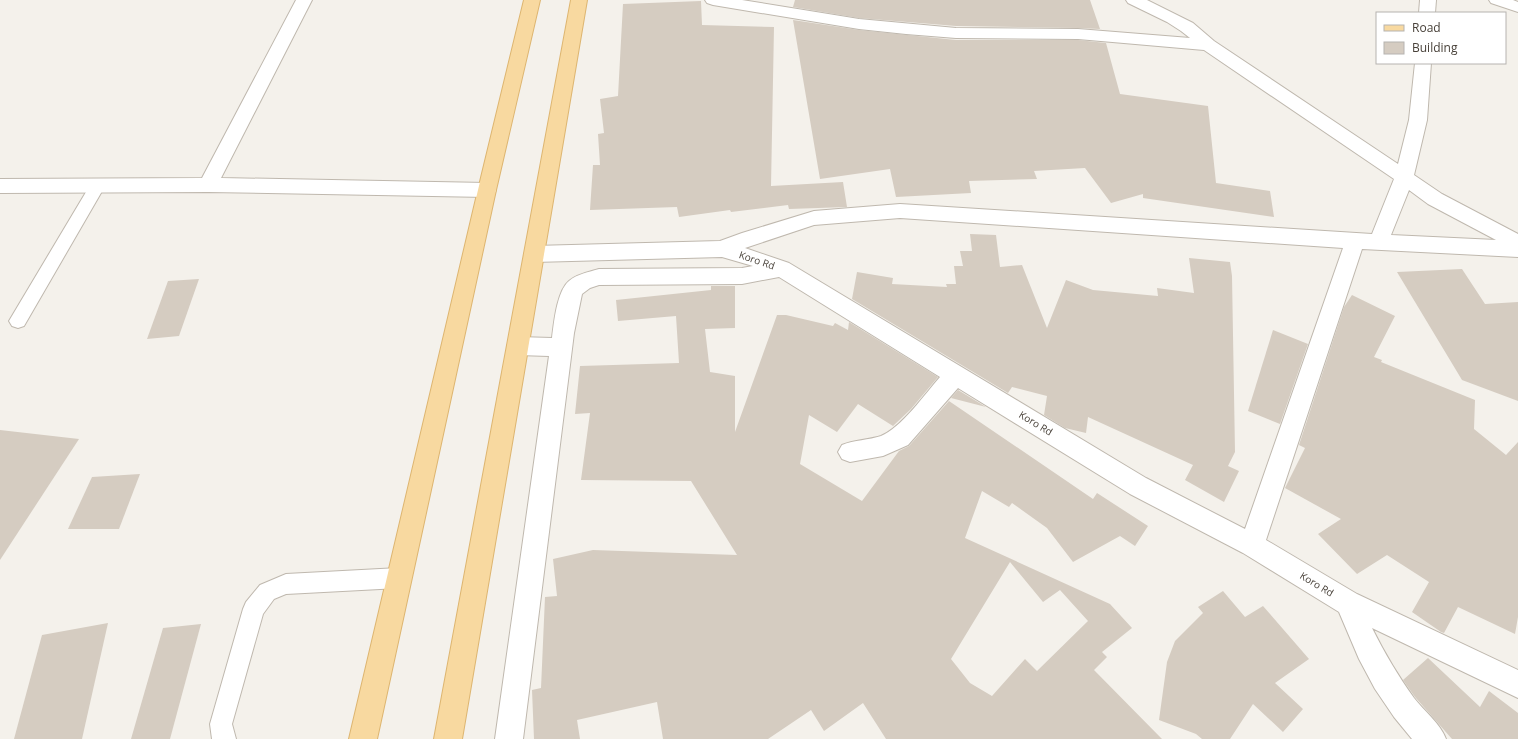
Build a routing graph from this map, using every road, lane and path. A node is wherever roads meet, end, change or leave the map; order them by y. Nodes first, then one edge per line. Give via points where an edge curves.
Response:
1 (304, 0) edge
2 (532, 0) edge
3 (579, 0) edge
4 (713, 0) edge
5 (1134, 0) edge
6 (1428, 0) edge
7 (1497, 0) edge
8 (1518, 7) edge
9 (1427, 12) edge
10 (1208, 45) junction
11 (1423, 64) edge
12 (1404, 177) junction
13 (208, 185) junction
14 (0, 186) edge
15 (97, 186) junction
16 (486, 190) junction
17 (1355, 241) junction
18 (1379, 242) junction
19 (1518, 243) edge
20 (722, 249) junction
21 (1518, 249) edge
22 (534, 254) junction
23 (782, 270) junction
24 (18, 320) dead end
25 (518, 346) junction
26 (561, 347) junction
27 (956, 375) junction
28 (850, 452) dead end
29 (1252, 545) junction
30 (399, 578) junction
31 (1348, 603) junction
32 (1518, 684) edge
33 (224, 739) edge
34 (362, 739) edge
35 (448, 739) edge
36 (509, 739) edge
37 (1432, 739) edge

1 - 13 street
2 - 16 main road
3 - 22 main road
4 - 10 street via 859,24 906,29 956,33 1078,34
5 - 10 street via 1187,27
6 - 9 street
7 - 8 street
10 - 12 street
11 - 12 street via 1418,120
12 - 18 street
12 - 19 street via 1435,199
13 - 15 street
13 - 16 street
14 - 15 street
15 - 24 lane
16 - 30 main road
17 - 18 street
17 - 20 street via 900,211 814,218
17 - 29 street
18 - 21 street
20 - 22 street, Koro Rd
20 - 23 street, Koro Rd
22 - 25 main road
23 - 26 street via 742,276 591,279 575,288 571,294
23 - 27 street, Koro Rd
25 - 26 street
25 - 35 main road
26 - 36 street
27 - 28 street via 900,438 883,446
27 - 29 street, Koro Rd via 1138,486
29 - 31 street, Koro Rd
30 - 33 lane via 286,584 267,592 254,608 221,724
30 - 34 main road
31 - 32 street, Koro Rd
31 - 37 street via 1362,639 1400,704

